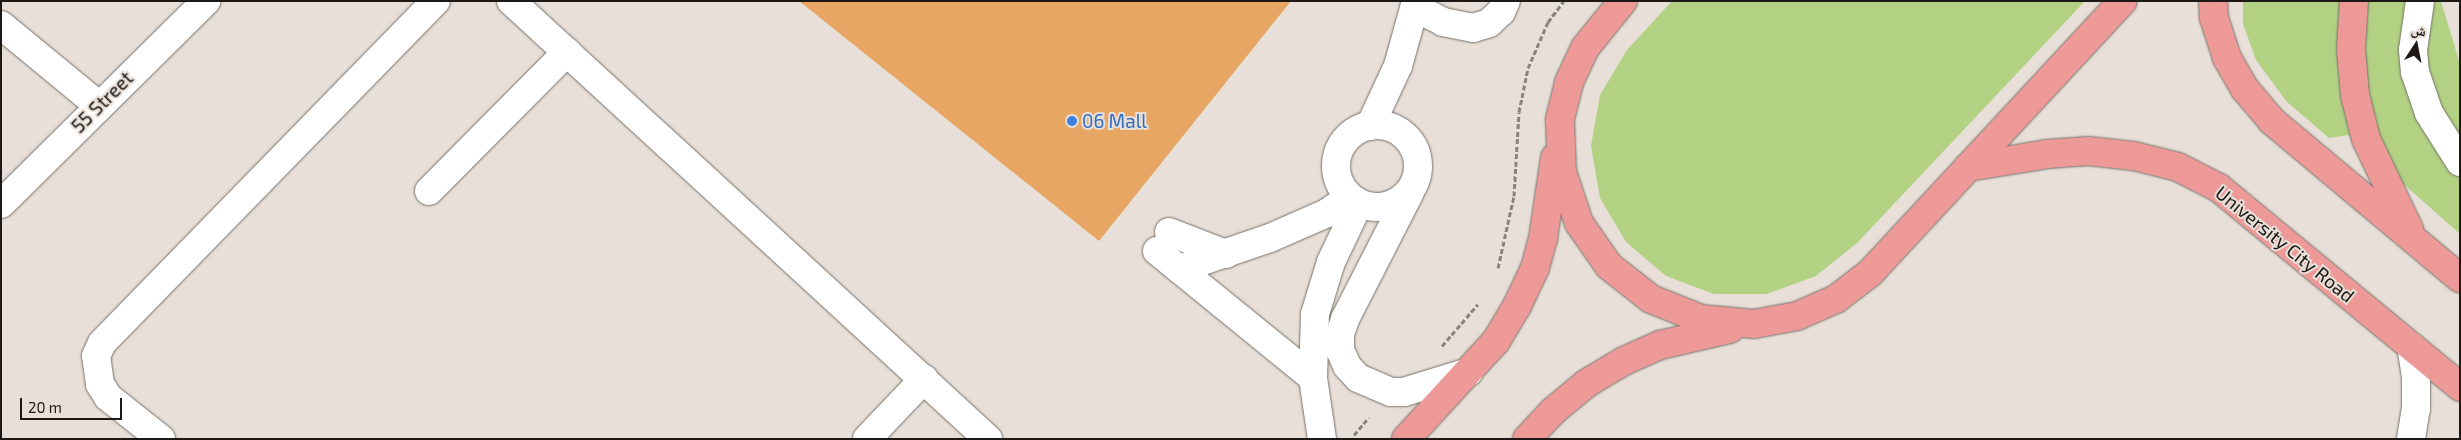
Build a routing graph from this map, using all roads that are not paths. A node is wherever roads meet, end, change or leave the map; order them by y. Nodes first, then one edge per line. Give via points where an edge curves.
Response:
1 (206, 1) edge
2 (436, 1) edge
3 (511, 1) edge
4 (1506, 1) edge
5 (1622, 1) edge
6 (2123, 1) edge
7 (2213, 1) edge
8 (2354, 1) edge
9 (2420, 1) edge
10 (1416, 5) edge
11 (1, 25) edge
12 (567, 52) junction
13 (1398, 66) junction
14 (98, 105) junction
15 (1560, 120) junction
16 (1370, 126) junction
17 (1403, 134) junction
18 (2460, 162) edge
19 (1968, 167) junction
20 (430, 191) dead end
21 (1349, 192) junction
22 (1410, 192) junction
23 (1, 204) edge
24 (2414, 240) junction
25 (1226, 254) junction
26 (1179, 270) junction
27 (2459, 277) edge
28 (1754, 324) junction
29 (2411, 346) junction
30 (1469, 372) junction
31 (1313, 378) junction
32 (924, 379) junction
33 (2460, 387) edge
34 (1530, 437) edge
35 (161, 439) edge
36 (867, 439) edge
37 (988, 439) edge
38 (1322, 439) edge
39 (1406, 439) edge
40 (2411, 439) edge

1 - 14 street, 55 Street
2 - 35 street via 102,343 96,356 100,384 108,397
3 - 12 street
4 - 10 street via 1501,12 1489,23 1473,28 1443,22
5 - 15 main road via 1585,48 1569,83
6 - 19 main road
7 - 24 main road via 2214,18 2227,58 2245,89 2272,121
8 - 24 main road via 2352,49 2357,104 2366,139
9 - 18 street via 2413,50 2414,72 2429,114
10 - 13 street
11 - 14 street
12 - 20 street
12 - 32 street
13 - 16 street
13 - 17 street
14 - 23 street, 55 Street
15 - 28 main road via 1565,181 1579,223 1609,266 1651,299 1701,319
15 - 30 main road via 1543,239 1535,268 1500,334
16 - 17 street via 1381,125
16 - 21 street via 1359,129 1343,143 1338,153
17 - 22 street via 1412,143 1419,168
19 - 28 main road via 1870,273 1836,299 1796,316
19 - 29 main road, University City Road via 2088,151 2134,156 2178,166 2219,188
21 - 22 street via 1386,206
21 - 25 street via 1321,202 1300,224
21 - 31 street via 1315,314
22 - 30 street via 1340,334 1340,350 1347,366 1358,378 1391,392 1404,392
24 - 27 main road
25 - 26 street
25 - 26 street via 1163,241
26 - 31 street
28 - 34 main road via 1660,345 1624,360 1587,383 1552,412
29 - 33 main road, University City Road
29 - 40 street via 2416,377 2416,409
30 - 39 main road
31 - 38 street
32 - 36 street
32 - 37 street

